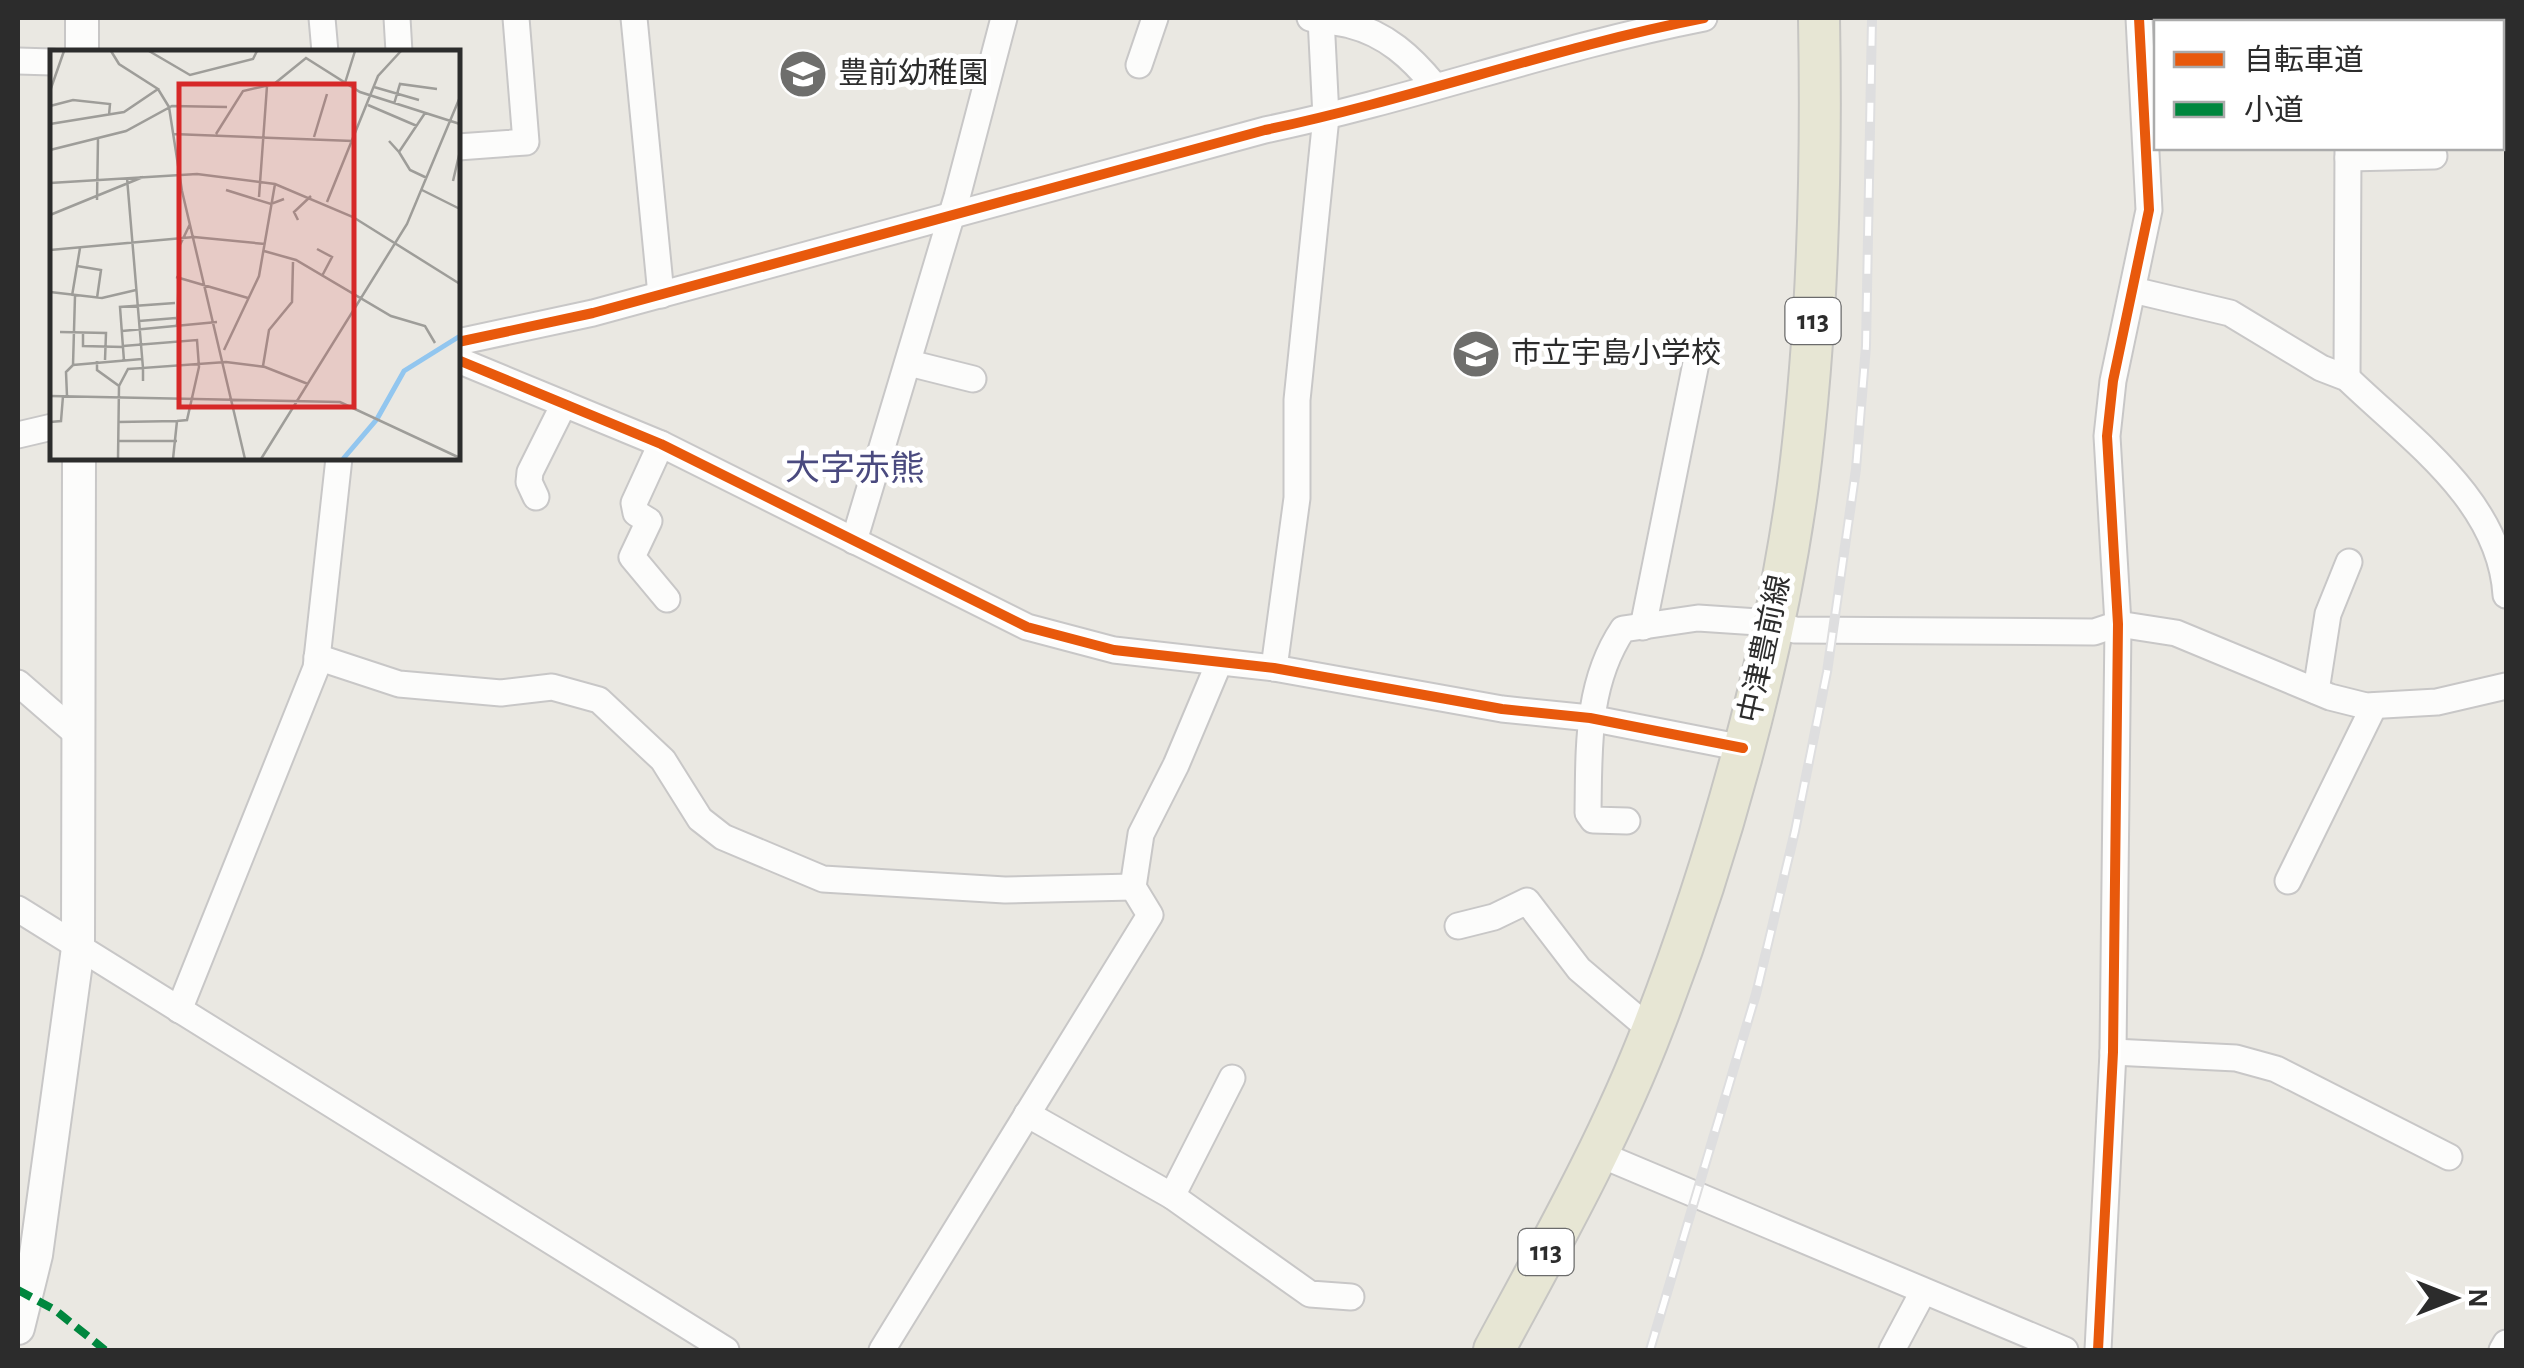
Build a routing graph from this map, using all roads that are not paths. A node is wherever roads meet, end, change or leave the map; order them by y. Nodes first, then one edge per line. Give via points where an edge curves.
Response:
1 (82, 18) edge
2 (322, 18) edge
3 (397, 18) edge
4 (516, 18) edge
5 (634, 18) edge
6 (1004, 18) edge
7 (1155, 18) edge
8 (1704, 18) edge
9 (1819, 18) edge
10 (2138, 18) edge
11 (1317, 19) edge
12 (82, 50) edge
13 (325, 50) edge
14 (400, 50) edge
15 (18, 61) edge
16 (50, 62) edge
17 (1139, 65) dead end
18 (1434, 85) junction
19 (1326, 117) junction
20 (460, 147) edge
21 (2348, 153) edge
22 (2434, 156) dead end
23 (950, 218) junction
24 (2133, 290) junction
25 (661, 295) junction
26 (460, 342) edge
27 (460, 361) edge
28 (909, 363) junction
29 (1696, 363) dead end
30 (972, 378) dead end
31 (2347, 378) junction
32 (564, 404) junction
33 (50, 427) edge
34 (18, 435) edge
35 (661, 444) junction
36 (79, 460) edge
37 (338, 460) edge
38 (536, 496) dead end
39 (854, 541) junction
40 (2349, 562) dead end
41 (2506, 595) edge
42 (667, 599) dead end
43 (1772, 622) junction
44 (2118, 624) junction
45 (1643, 627) junction
46 (317, 657) junction
47 (1219, 663) junction
48 (1274, 668) junction
49 (18, 683) edge
50 (2506, 686) edge
51 (2316, 691) junction
52 (2374, 706) junction
53 (1590, 718) junction
54 (78, 735) junction
55 (1743, 748) junction
56 (1627, 821) dead end
57 (2288, 881) dead end
58 (1132, 887) junction
59 (18, 909) edge
60 (1458, 926) dead end
61 (78, 948) junction
62 (179, 1010) junction
63 (1652, 1031) junction
64 (2113, 1052) junction
65 (1232, 1078) dead end
66 (1027, 1114) junction
67 (1599, 1154) junction
68 (2449, 1158) dead end
69 (1172, 1196) junction
70 (1923, 1292) junction
71 (1351, 1297) dead end
72 (18, 1328) edge
73 (2506, 1343) edge
74 (726, 1350) edge
75 (882, 1350) edge
76 (1494, 1350) edge
77 (1892, 1350) edge
78 (2064, 1350) edge
79 (2098, 1350) edge
80 (2502, 1350) edge

1 - 12 street
2 - 13 street
3 - 14 street
4 - 20 street via 526,142
5 - 25 street
6 - 23 street
7 - 17 street
8 - 18 street
9 - 43 main road, 中津豊前線 / 113 via 1821,139 1810,380
10 - 24 street via 2148,210
11 - 18 street via 1392,44
11 - 19 street
15 - 16 street
18 - 19 street
19 - 23 street
19 - 48 street via 1297,400 1297,498
21 - 22 street
21 - 31 street
23 - 25 street
23 - 28 street
24 - 31 street via 2230,313
24 - 44 street via 2107,436
25 - 26 street
27 - 32 street
28 - 30 street
28 - 39 street
29 - 45 street
31 - 41 street via 2470,496 2492,536
32 - 35 street
32 - 38 street via 530,472
33 - 34 street
35 - 39 street
35 - 42 street via 634,504 649,521 632,556
36 - 54 street
37 - 46 street
39 - 47 street via 1027,627 1114,650
40 - 51 street via 2328,614
43 - 44 street via 1795,630 1970,633 2094,632
43 - 45 street via 1698,618
43 - 55 main road, 中津豊前線 / 113
44 - 51 street via 2176,633
44 - 64 street
45 - 53 street via 1623,629 1608,652
46 - 58 street via 399,684 501,693 552,686 599,700 663,760 700,820 723,837 823,879 1004,890
46 - 62 street
47 - 48 street
47 - 58 street via 1141,834
48 - 53 street
49 - 54 street
50 - 52 street via 2437,702
51 - 52 street
52 - 57 street
53 - 55 street
53 - 56 street via 1588,813 1593,820
54 - 61 street
55 - 63 main road, 中津豊前線 / 113
58 - 66 street via 1150,916
59 - 61 street
60 - 63 street via 1527,901 1579,969
61 - 62 street
61 - 72 street via 36,1255
62 - 74 street
63 - 67 main road, 中津豊前線 / 113
64 - 68 street via 2236,1058 2276,1070
64 - 79 street
65 - 69 street
66 - 69 street
66 - 75 street
67 - 70 street
67 - 76 main road, 中津豊前線 / 113
69 - 71 street via 1310,1294
70 - 77 street
70 - 78 street
73 - 80 street

